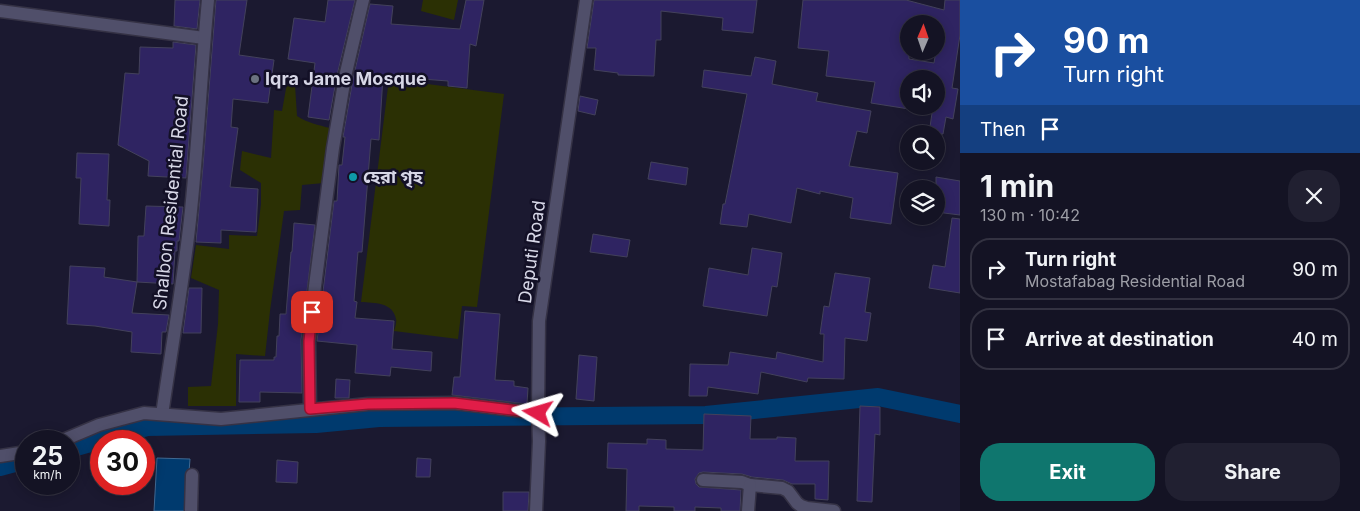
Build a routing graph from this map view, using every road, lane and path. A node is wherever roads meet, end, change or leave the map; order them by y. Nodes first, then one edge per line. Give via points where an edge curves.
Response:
1 (208, 0) edge
2 (363, 0) edge
3 (586, 0) edge
4 (0, 11) edge
5 (204, 38) junction
6 (164, 408) dead end
7 (310, 409) junction
8 (538, 413) junction
9 (80, 433) edge
10 (15, 454) edge
11 (0, 456) edge
12 (192, 475) dead end
13 (703, 480) dead end
14 (750, 485) junction
15 (191, 511) edge
16 (536, 511) edge
17 (748, 511) edge
18 (834, 511) edge

1 - 5 street, Shalbon Residential Road
2 - 7 street via 333,148 309,341
3 - 8 street, Deputi Road via 540,320
4 - 5 street
5 - 6 street, Shalbon Residential Road via 190,222
7 - 8 street via 368,404 454,403
7 - 9 street via 221,420 144,413
8 - 16 street, Deputi Road
10 - 11 street
12 - 15 street
13 - 14 street
14 - 17 street
14 - 18 street via 782,488 801,506

